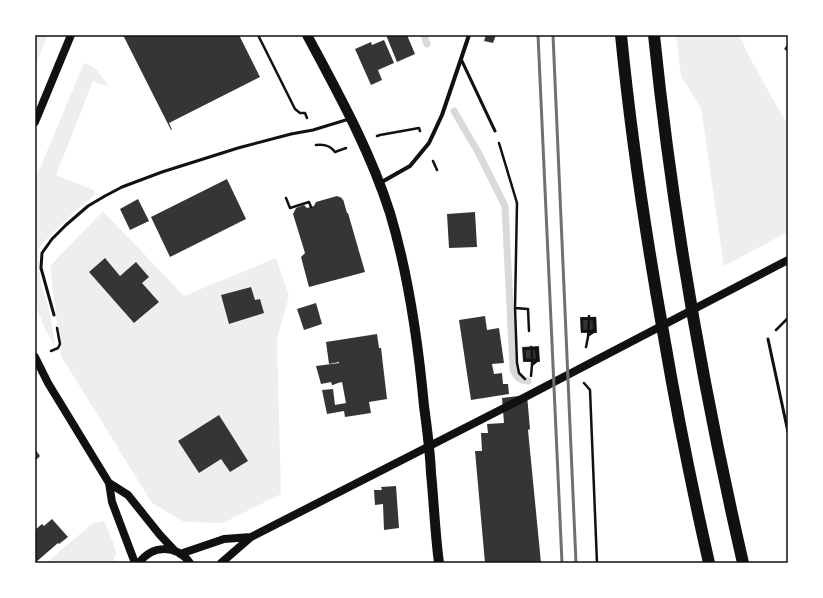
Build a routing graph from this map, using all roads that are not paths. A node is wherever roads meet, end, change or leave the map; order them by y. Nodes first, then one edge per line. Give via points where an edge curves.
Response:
1 (71, 35) edge
2 (307, 35) edge
3 (469, 35) edge
4 (621, 35) edge
5 (654, 35) edge
6 (461, 60) junction
7 (351, 118) junction
8 (35, 122) edge
9 (495, 131) road end
10 (379, 183) junction
11 (788, 260) edge
12 (54, 314) road end
13 (768, 339) dead end
14 (35, 357) edge
15 (788, 432) edge
16 (109, 483) junction
17 (251, 536) junction
18 (177, 552) junction
19 (135, 563) edge
20 (139, 563) edge
21 (190, 563) edge
22 (222, 563) edge
23 (438, 563) edge
24 (709, 563) edge
25 (743, 563) edge

1 - 8 main road
2 - 7 main road
3 - 6 street
4 - 24 highway via 656,292 678,415
5 - 25 highway via 688,286
6 - 9 lane
6 - 10 street via 442,115 429,143 410,166
7 - 10 main road
7 - 12 lane via 238,148 162,172 122,188 88,206 52,239 42,253 41,268
10 - 23 main road via 398,240 414,322 431,471
11 - 17 main road
13 - 15 lane
14 - 16 main road
16 - 18 main road via 128,495
16 - 19 main road via 112,502
17 - 18 main road via 224,539
17 - 22 main road
18 - 20 main road via 159,549 142,558
18 - 21 main road

